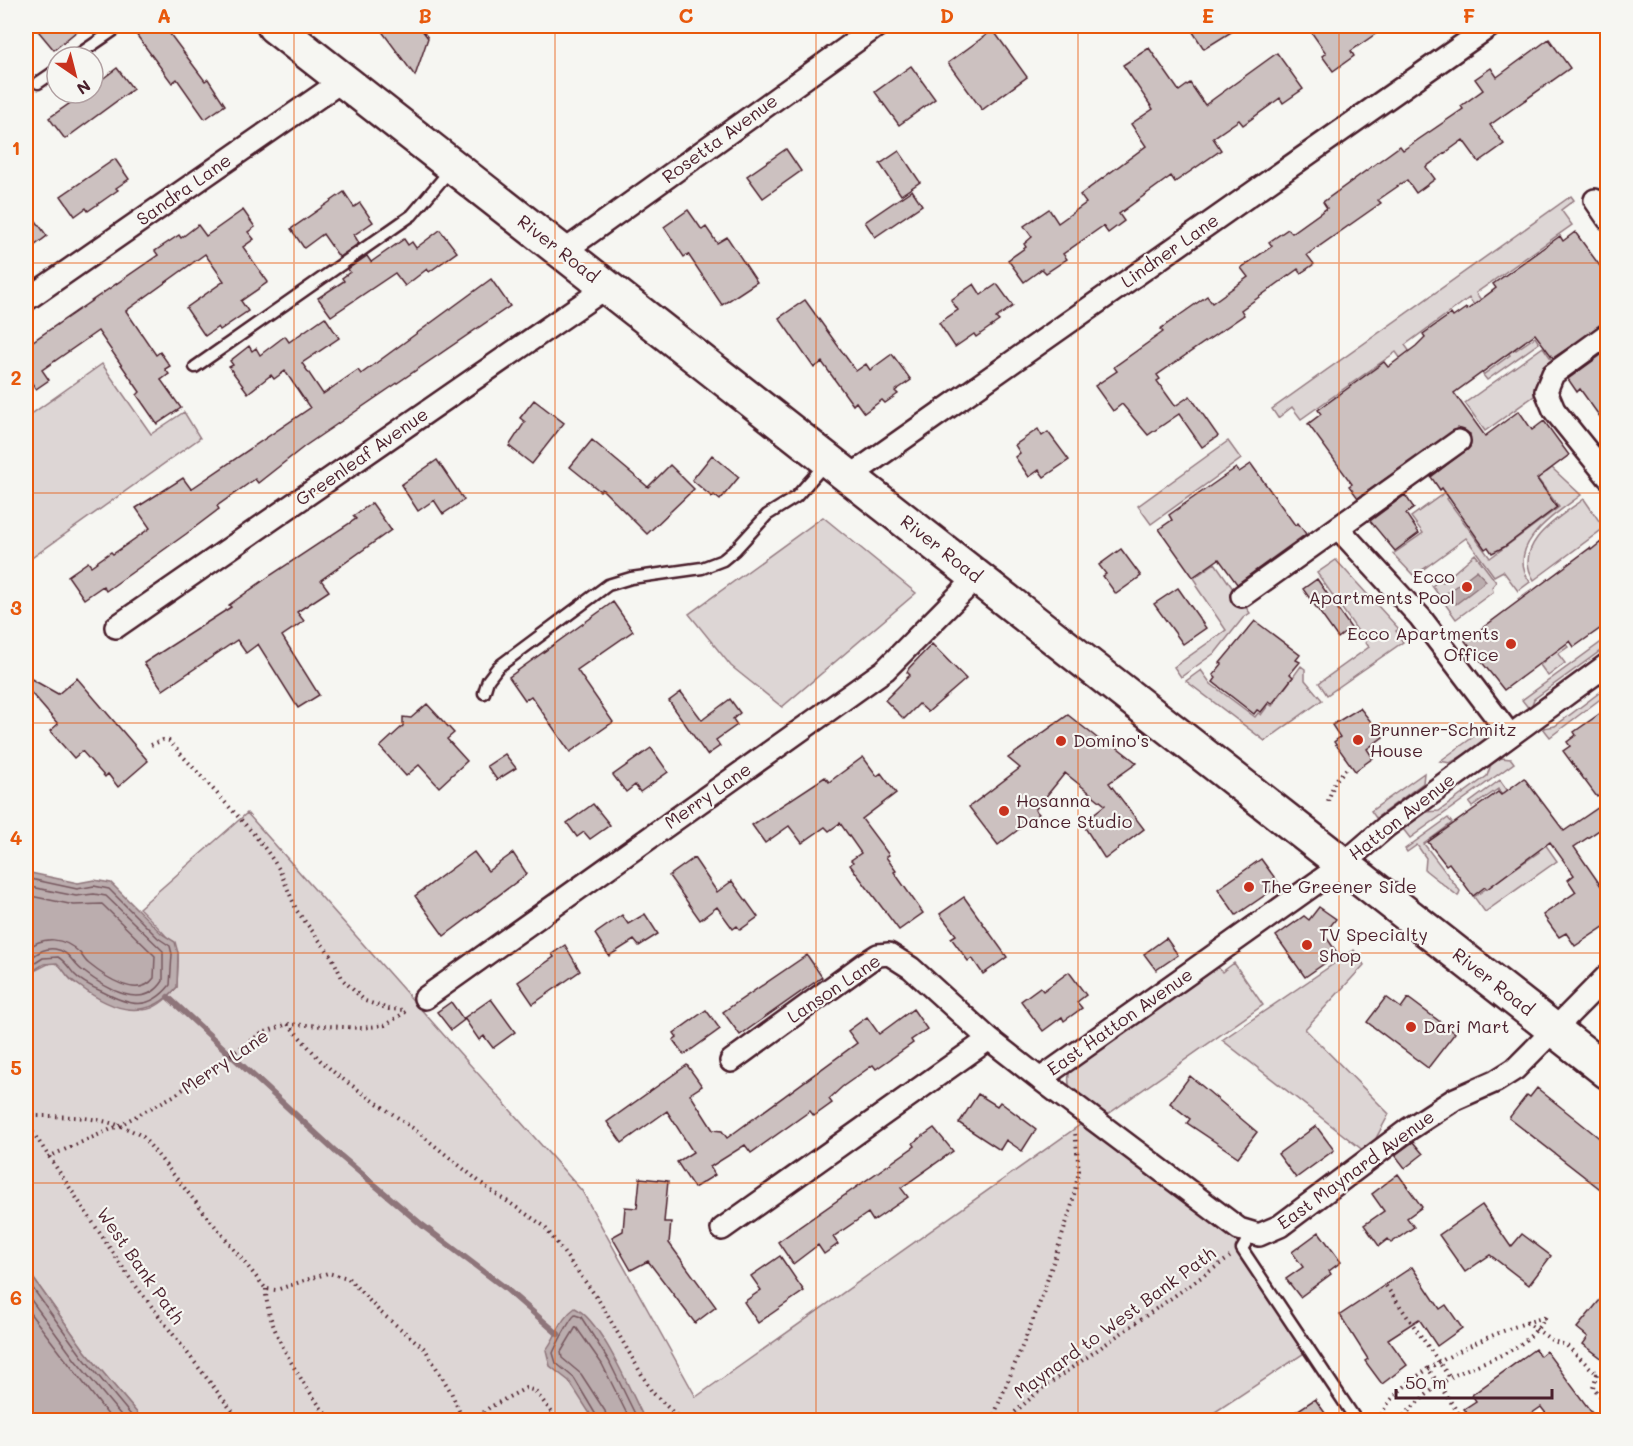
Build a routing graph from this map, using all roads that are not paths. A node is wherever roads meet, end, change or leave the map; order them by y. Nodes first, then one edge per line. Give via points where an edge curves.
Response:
1 (120, 26) edge
2 (274, 26) edge
3 (877, 26) edge
4 (1490, 26) edge
5 (92, 45) edge
6 (45, 78) edge
7 (343, 80) junction
8 (38, 83) dead end
9 (453, 166) junction
10 (1595, 200) dead end
11 (1608, 219) edge
12 (563, 252) junction
13 (607, 287) junction
14 (26, 300) edge
15 (1608, 334) edge
16 (195, 367) dead end
17 (1459, 441) dead end
18 (838, 468) junction
19 (1608, 477) edge
20 (1338, 528) junction
21 (977, 577) junction
22 (1242, 596) dead end
23 (116, 627) dead end
24 (1608, 664) edge
25 (484, 693) dead end
26 (1510, 735) junction
27 (1342, 864) junction
28 (1608, 975) edge
29 (417, 1004) road end
30 (1555, 1031) junction
31 (989, 1039) junction
32 (731, 1061) dead end
33 (1608, 1072) edge
34 (1040, 1078) junction
35 (722, 1229) dead end
36 (1246, 1241) junction
37 (1356, 1420) edge

1 - 5 lane
2 - 7 main road, River Road
3 - 12 street, Rosetta Avenue
4 - 18 street, Lindner Lane
6 - 8 lane
7 - 9 main road, River Road
7 - 14 street, Sandra Lane
9 - 12 main road, River Road
9 - 16 lane via 412,215
10 - 11 street
12 - 13 main road, River Road
13 - 18 main road, River Road
13 - 23 street, Greenleaf Avenue
15 - 19 street via 1553,374 1546,391 1554,410
17 - 20 street
18 - 21 main road, River Road
18 - 25 lane via 767,515 730,555 702,568 608,585 498,667
20 - 22 street
20 - 26 street via 1420,617
21 - 27 main road, River Road
21 - 29 street, Merry Lane via 885,670
24 - 26 street, Hatton Avenue
26 - 27 street, Hatton Avenue
27 - 30 main road, River Road
27 - 34 street, East Hatton Avenue
28 - 30 street, East Maynard Avenue
30 - 33 main road, River Road
30 - 36 street, East Maynard Avenue via 1515,1069 1455,1099 1280,1226
31 - 32 street, Lanson Lane via 906,964 889,954 867,962
31 - 34 street, East Hatton Avenue
31 - 35 street
34 - 36 street via 1239,1229
36 - 37 lane

